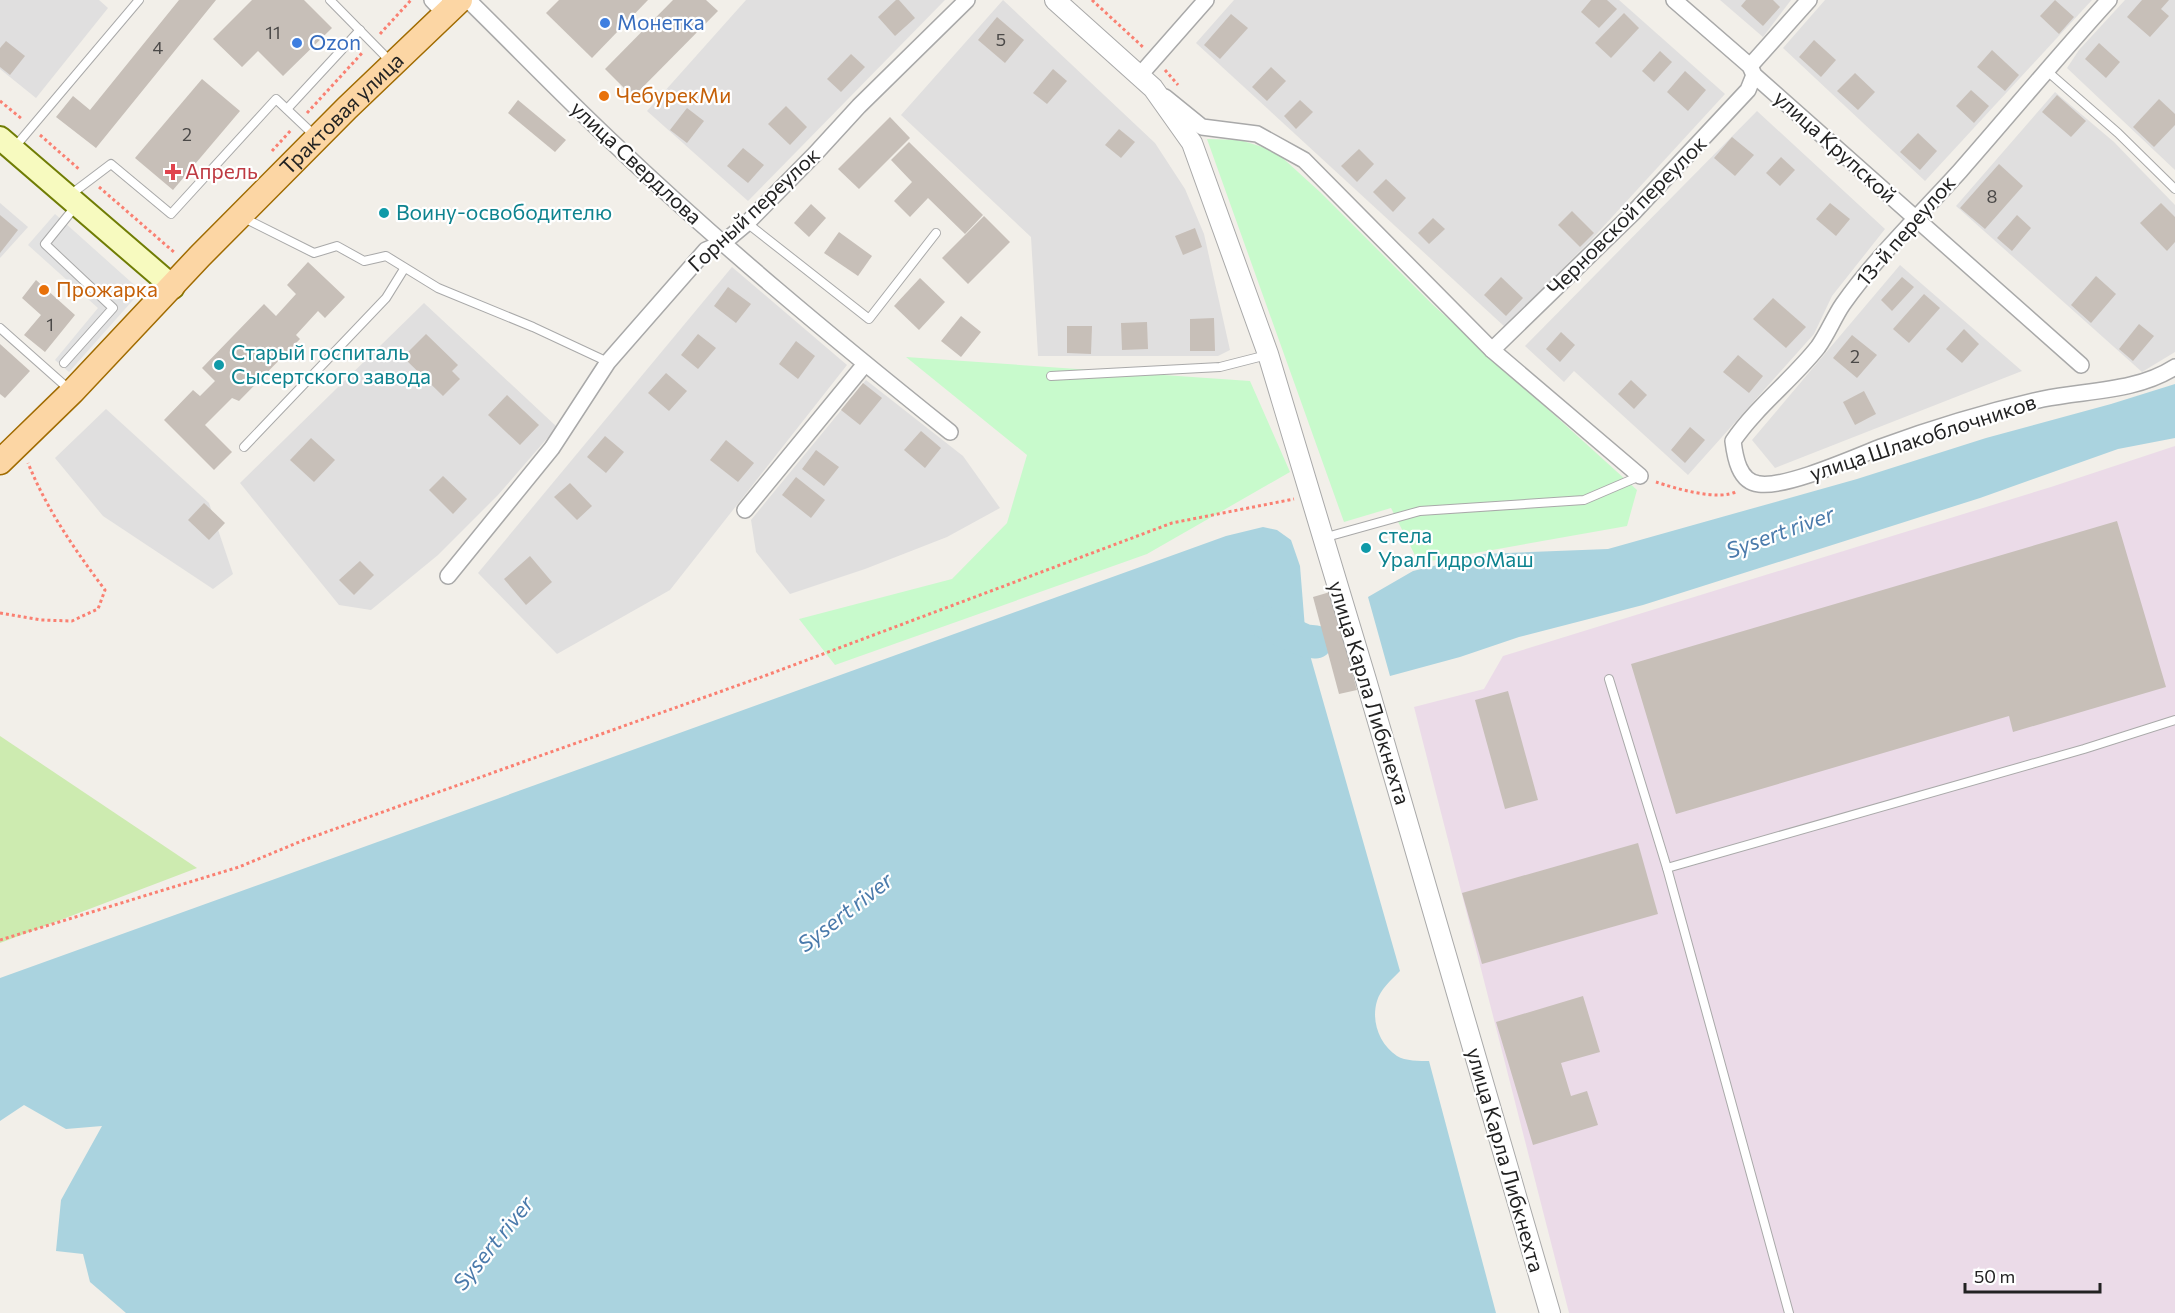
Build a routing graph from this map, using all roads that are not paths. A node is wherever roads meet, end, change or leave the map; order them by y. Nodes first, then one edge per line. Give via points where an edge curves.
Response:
1 (139, 0) edge
2 (330, 0) edge
3 (468, 0) edge
4 (967, 0) edge
5 (1054, 0) edge
6 (1206, 0) edge
7 (1674, 0) edge
8 (1809, 0) edge
9 (2109, 0) edge
10 (446, 5) edge
11 (360, 30) junction
12 (393, 64) junction
13 (1752, 70) junction
14 (2047, 71) junction
15 (1147, 81) junction
16 (286, 109) junction
17 (317, 138) junction
18 (7, 144) edge
19 (2175, 189) edge
20 (74, 200) junction
21 (240, 216) junction
22 (1916, 219) junction
23 (747, 223) junction
24 (936, 233) dead end
25 (723, 243) junction
26 (404, 269) junction
27 (166, 280) junction
28 (0, 328) edge
29 (1492, 350) junction
30 (1268, 354) junction
31 (608, 362) junction
32 (64, 363) dead end
33 (865, 364) junction
34 (2080, 365) dead end
35 (2175, 367) edge
36 (1051, 375) dead end
37 (72, 392) junction
38 (950, 432) dead end
39 (244, 447) dead end
40 (0, 462) edge
41 (1640, 476) joint
42 (1746, 477) joint
43 (745, 510) dead end
44 (1323, 538) junction
45 (448, 576) dead end
46 (1609, 679) dead end
47 (2175, 720) edge
48 (1667, 868) junction
49 (1550, 1313) edge
50 (1789, 1313) edge

1 - 18 lane
2 - 11 lane
3 - 25 street, улица Свердлова via 612,142
4 - 23 street, Горный переулок
5 - 15 street, улица Карла Либкнехта
6 - 15 street
7 - 13 street, улица Крупской
8 - 13 street, Черновской переулок
9 - 14 street, 13-й переулок
10 - 12 main road, Трактовая улица
11 - 12 lane
11 - 16 lane
12 - 17 main road, Трактовая улица
13 - 22 street, улица Крупской
13 - 29 street, Черновской переулок via 1748,90 1634,213
14 - 19 lane
14 - 22 street, 13-й переулок
15 - 29 street, улица Карла Либкнехта via 1202,127 1257,134 1304,160
15 - 30 street, улица Карла Либкнехта via 1192,143
16 - 17 lane
16 - 20 lane via 276,99 171,214 111,164
17 - 21 main road, Трактовая улица
18 - 20 main road
20 - 27 main road
20 - 32 lane via 45,244 113,308
21 - 26 lane via 314,253 337,246 364,261 386,256
21 - 27 main road, Трактовая улица
22 - 34 street, улица Крупской
22 - 42 street, 13-й переулок via 1842,306 1832,326 1792,378 1733,441 1735,457
23 - 24 lane via 869,319
23 - 25 street, Горный переулок
25 - 31 street, Горный переулок via 706,250
25 - 33 street, улица Свердлова
26 - 31 lane via 438,288
26 - 39 lane via 386,298
27 - 37 main road, Трактовая улица
28 - 37 lane
29 - 41 street, улица Карла Либкнехта
30 - 36 lane via 1220,367
30 - 44 street, улица Карла Либкнехта
31 - 45 street, Горный переулок via 552,448
33 - 38 street, улица Свердлова
33 - 43 street
35 - 42 street, улица Шлакоблочников via 2142,383 2009,407 1894,442 1808,475 1768,485 1755,484
37 - 40 main road, Трактовая улица
41 - 44 lane via 1584,500 1420,512
44 - 49 street, улица Карла Либкнехта
46 - 48 lane
47 - 48 lane
48 - 50 lane

